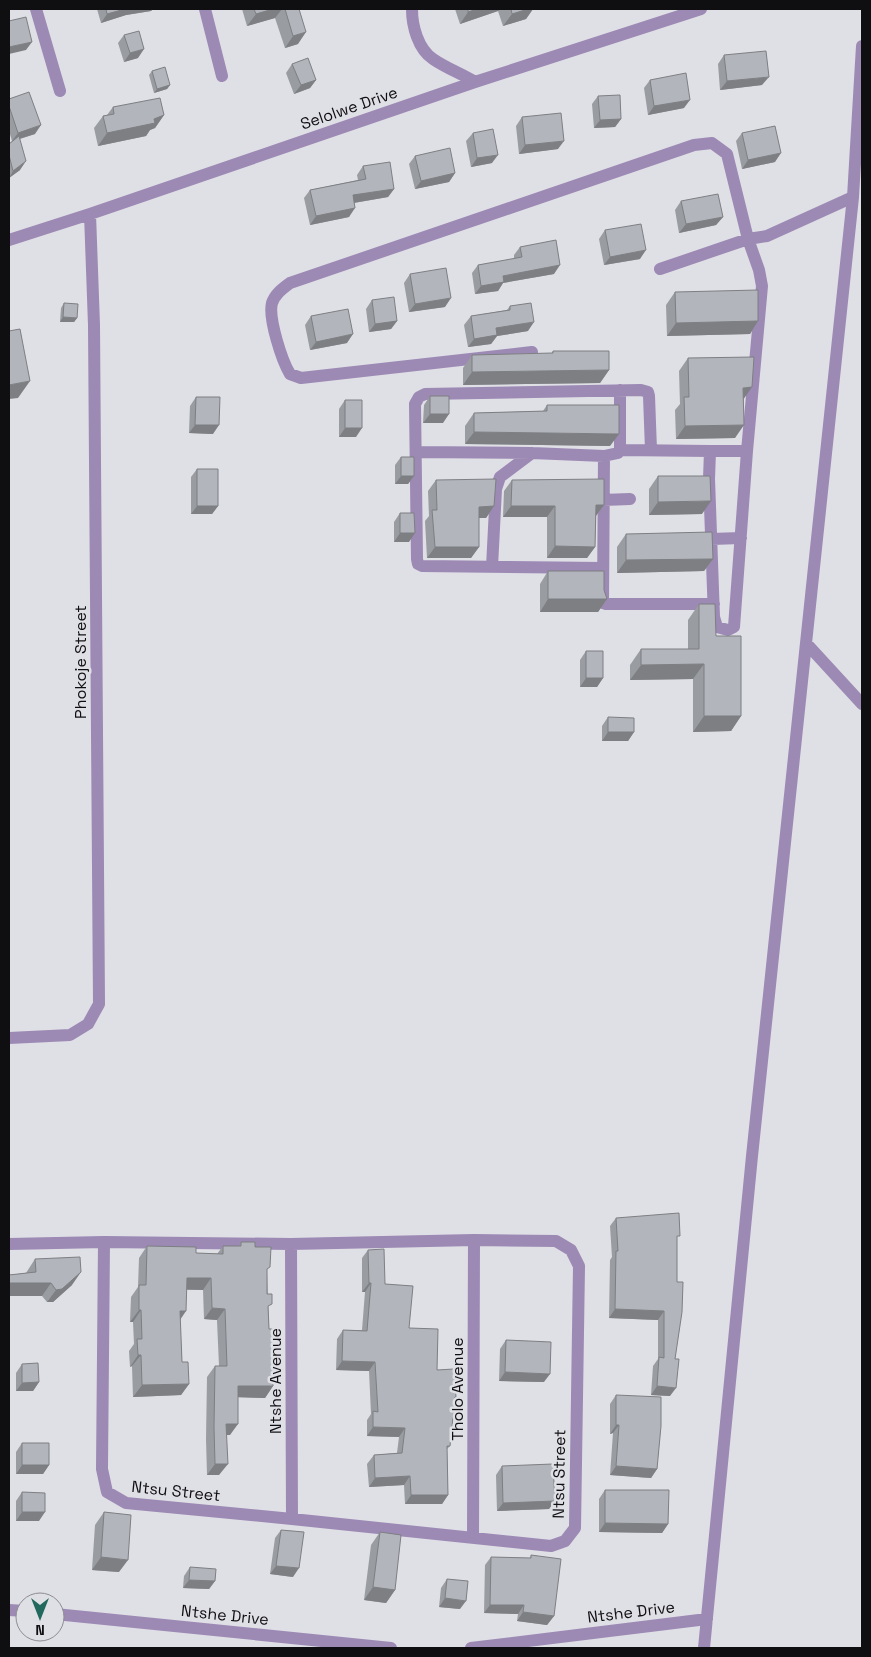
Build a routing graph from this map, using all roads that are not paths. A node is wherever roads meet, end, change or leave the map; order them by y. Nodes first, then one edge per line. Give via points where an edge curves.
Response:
1 (36, 9) edge
2 (205, 9) edge
3 (412, 9) edge
4 (701, 9) edge
5 (862, 46) edge
6 (222, 76) dead end
7 (475, 82) junction
8 (60, 91) dead end
9 (853, 197) junction
10 (90, 214) junction
11 (748, 239) junction
12 (9, 240) edge
13 (660, 269) dead end
14 (532, 352) edge
15 (620, 390) junction
16 (620, 450) junction
17 (651, 450) junction
18 (710, 451) junction
19 (747, 451) junction
20 (416, 452) junction
21 (532, 453) junction
22 (604, 456) junction
23 (630, 499) dead end
24 (603, 500) junction
25 (711, 538) junction
26 (741, 538) junction
27 (492, 567) junction
28 (602, 568) junction
29 (714, 604) junction
30 (806, 643) junction
31 (862, 704) edge
32 (9, 1038) edge
33 (474, 1240) junction
34 (104, 1242) junction
35 (9, 1244) edge
36 (290, 1244) junction
37 (292, 1519) junction
38 (473, 1538) junction
39 (65, 1615) edge
40 (707, 1619) junction
41 (392, 1648) edge
42 (470, 1648) edge
43 (704, 1648) edge

1 - 8 street
2 - 6 street
3 - 7 street via 420,44 431,58
4 - 7 street, Selolwe Drive
5 - 9 street
7 - 10 street, Selolwe Drive
9 - 11 street via 767,236
9 - 30 street
10 - 12 street, Selolwe Drive
10 - 32 street, Phokoje Street via 94,325 99,1004 88,1024 70,1035
11 - 13 street
11 - 14 street via 727,154 712,143 694,145 290,283 278,292 271,313 284,364 290,374 302,378
11 - 19 street via 762,286
15 - 16 street
15 - 17 street via 648,392
15 - 20 street via 425,394 418,397 415,404
16 - 17 street
16 - 22 street
17 - 18 street
18 - 19 street
18 - 25 street
19 - 26 street
20 - 21 street
20 - 27 street via 418,564
21 - 22 street
21 - 27 street via 500,476 496,489
22 - 24 street
23 - 24 street
24 - 28 street
25 - 26 street
25 - 29 street
26 - 29 street via 734,627 728,630 718,627
27 - 28 street
28 - 29 street via 603,603 606,604
30 - 31 street
30 - 40 street
33 - 36 street, Ntsu Street
33 - 38 street, Tholo Avenue
33 - 38 street, Ntsu Street via 556,1241 571,1250 579,1266 575,1528 565,1541 551,1546
34 - 35 street, Ntsu Street
34 - 36 street, Ntsu Street
34 - 37 street, Ntsu Street via 102,1468 107,1492 126,1504
36 - 37 street, Ntshe Avenue
37 - 38 street, Ntsu Street
39 - 41 street, Ntshe Drive
40 - 42 street, Ntshe Drive
40 - 43 street

